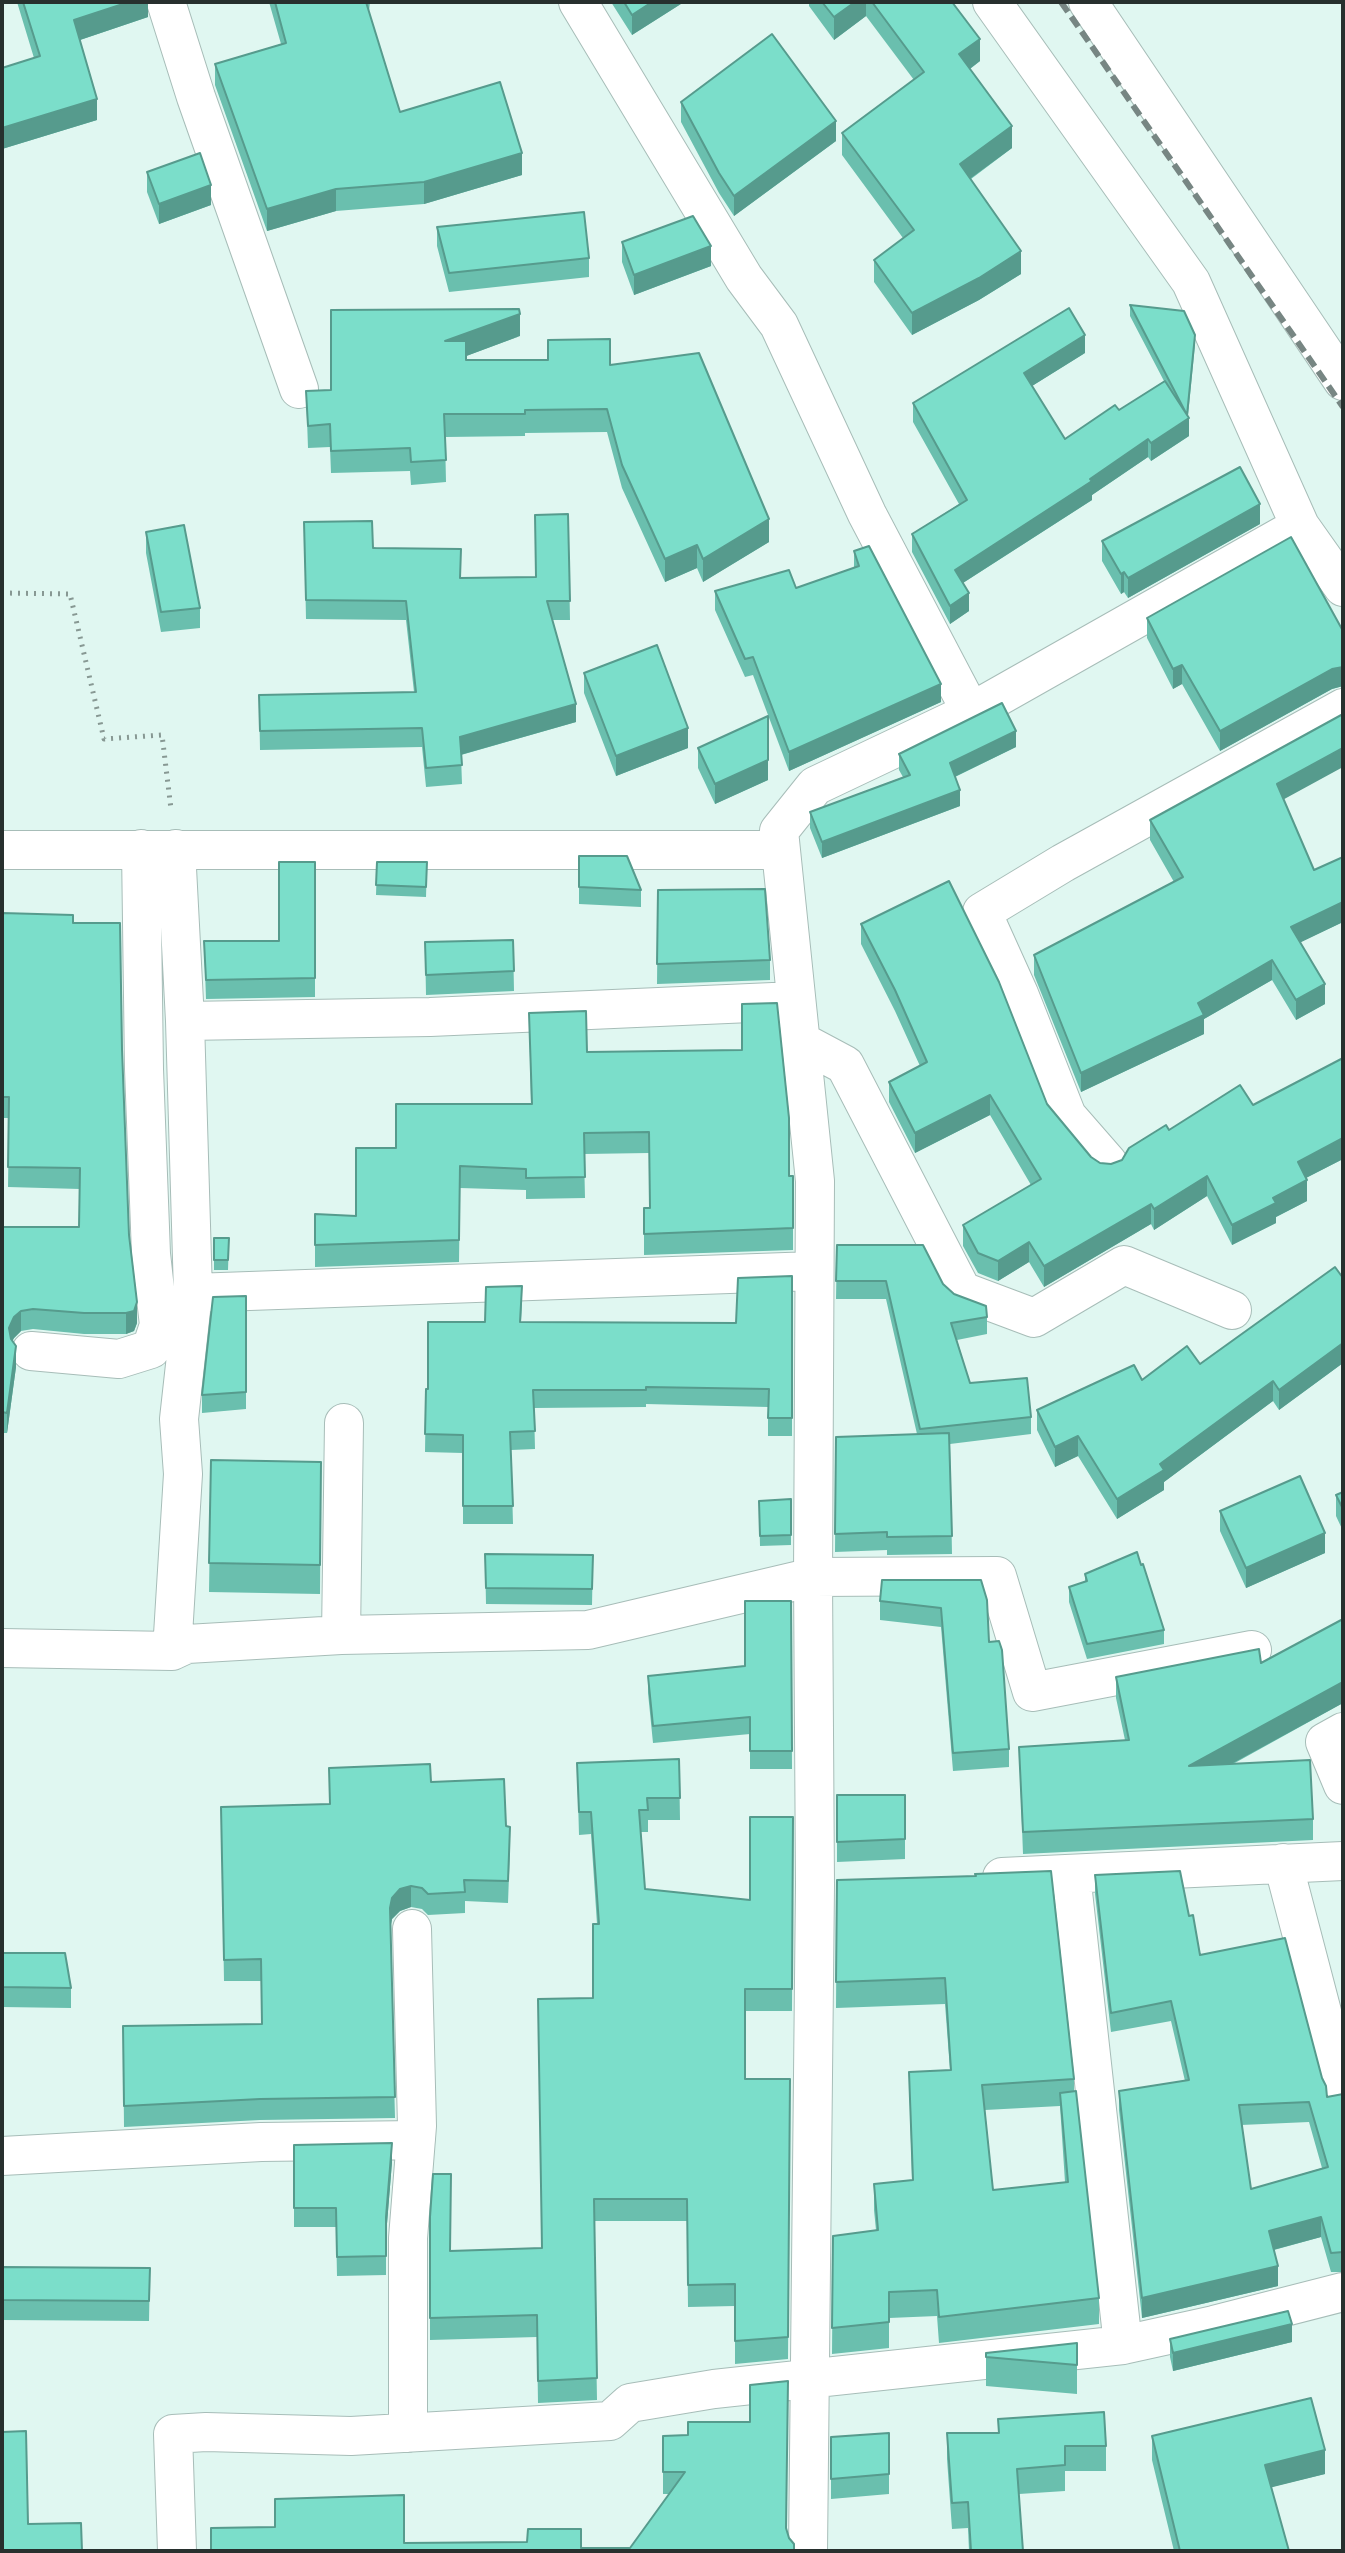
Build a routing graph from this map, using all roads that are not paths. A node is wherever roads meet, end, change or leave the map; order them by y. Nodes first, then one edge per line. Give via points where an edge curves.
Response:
1 (166, 2) edge
2 (578, 2) edge
3 (992, 2) edge
4 (1088, 2) edge
5 (1343, 381) edge
6 (299, 389) dead end
7 (1300, 526) junction
8 (1343, 587) edge
9 (1343, 708) edge
10 (971, 712) junction
11 (159, 849) junction
12 (2, 850) edge
13 (781, 850) junction
14 (796, 1001) junction
15 (185, 1021) junction
16 (800, 1041) junction
17 (1108, 1163) edge
18 (814, 1271) junction
19 (193, 1293) junction
20 (1232, 1310) dead end
21 (31, 1351) dead end
22 (344, 1423) dead end
23 (813, 1577) junction
24 (341, 1635) junction
25 (2, 1648) edge
26 (1252, 1650) edge
27 (172, 1651) junction
28 (1343, 1732) edge
29 (1343, 1785) edge
30 (1343, 1861) edge
31 (1283, 1863) junction
32 (1071, 1874) junction
33 (966, 1879) edge
34 (412, 1929) dead end
35 (1343, 2092) edge
36 (416, 2140) junction
37 (2, 2156) edge
38 (1343, 2292) edge
39 (1123, 2345) junction
40 (811, 2379) junction
41 (408, 2433) junction
42 (177, 2551) edge
43 (808, 2551) edge

1 - 6 street
2 - 10 street via 744,278 779,325 867,514
3 - 7 street via 1191,282
4 - 5 street
7 - 8 street
7 - 10 street
9 - 17 street via 982,912 1067,1116
10 - 13 street via 815,786 779,831
11 - 12 street
11 - 13 street
11 - 15 street
11 - 21 street via 144,1069 159,1325 151,1349 119,1359
13 - 14 street
14 - 15 street via 430,1017
14 - 16 street
15 - 19 street
16 - 18 street via 815,1181
16 - 20 street via 845,1065 962,1291 1034,1318 1124,1265
18 - 19 street
18 - 23 street
19 - 27 street via 179,1419 183,1474
22 - 24 street
23 - 24 street via 588,1630
23 - 26 street via 997,1576 1032,1692
23 - 40 street via 830,1884
24 - 27 street via 187,1644
25 - 27 street
28 - 29 street via 1325,1742
30 - 31 street
31 - 32 street
31 - 35 street
32 - 33 street
32 - 39 street
34 - 36 street
36 - 37 street
36 - 41 street via 408,2238
38 - 39 street
39 - 40 street
40 - 41 street via 630,2403 610,2421
40 - 43 street
41 - 42 street via 173,2434

